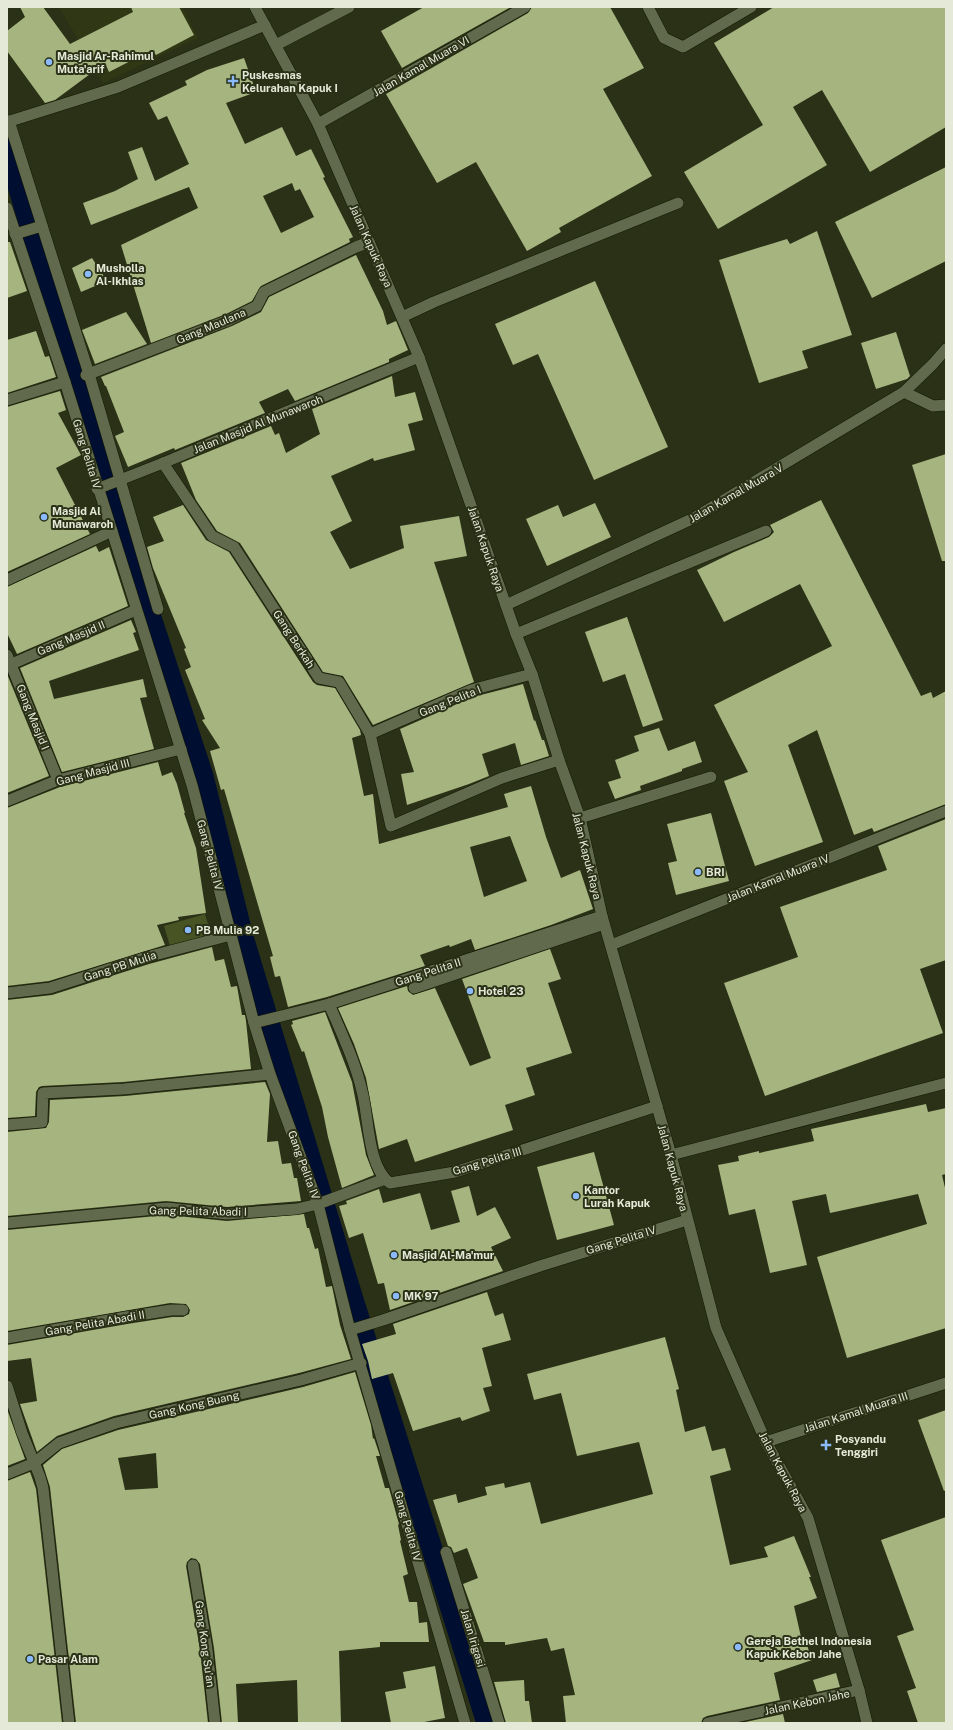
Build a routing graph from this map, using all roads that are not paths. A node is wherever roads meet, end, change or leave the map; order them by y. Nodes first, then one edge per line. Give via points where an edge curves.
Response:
1 (255, 7) edge
2 (349, 7) edge
3 (525, 7) edge
4 (648, 7) edge
5 (751, 7) edge
6 (265, 25) junction
7 (276, 45) junction
8 (8, 121) edge
9 (318, 124) junction
10 (678, 203) dead end
11 (7, 208) edge
12 (40, 227) junction
13 (17, 233) junction
14 (369, 242) junction
15 (402, 317) junction
16 (946, 350) edge
17 (419, 357) junction
18 (87, 375) junction
19 (64, 382) junction
20 (904, 392) junction
21 (7, 400) edge
22 (946, 405) edge
23 (163, 463) junction
24 (118, 481) junction
25 (99, 488) junction
26 (112, 531) junction
27 (766, 531) dead end
28 (7, 580) edge
29 (506, 605) junction
30 (158, 609) dead end
31 (136, 610) junction
32 (516, 634) junction
33 (9, 662) edge
34 (532, 674) junction
35 (370, 734) junction
36 (181, 749) junction
37 (559, 760) junction
38 (711, 776) dead end
39 (58, 780) junction
40 (7, 801) edge
41 (946, 811) edge
42 (580, 818) junction
43 (603, 920) junction
44 (231, 935) junction
45 (611, 945) junction
46 (414, 988) dead end
47 (7, 993) edge
48 (329, 1004) junction
49 (256, 1022) junction
50 (270, 1074) junction
51 (946, 1083) edge
52 (657, 1106) junction
53 (7, 1125) edge
54 (671, 1155) junction
55 (385, 1179) junction
56 (322, 1202) junction
57 (687, 1220) junction
58 (7, 1223) edge
59 (183, 1310) dead end
60 (353, 1329) junction
61 (7, 1338) edge
62 (361, 1363) junction
63 (946, 1382) edge
64 (7, 1386) edge
65 (766, 1442) junction
66 (34, 1463) junction
67 (7, 1474) edge
68 (446, 1552) dead end
69 (193, 1565) dead end
70 (859, 1690) junction
71 (69, 1723) edge
72 (215, 1723) edge
73 (465, 1723) edge
74 (499, 1723) edge
75 (708, 1723) edge
76 (867, 1723) edge

1 - 6 street, Jalan Kapuk Raya
2 - 7 street
3 - 9 street, Jalan Kamal Muara VI
4 - 5 street via 664,38 683,47
6 - 7 street, Jalan Kapuk Raya
6 - 8 street via 118,87
7 - 9 street, Jalan Kapuk Raya
8 - 12 street
9 - 14 street, Jalan Kapuk Raya
10 - 15 street
11 - 13 street, Gang Pelita IV
12 - 13 street
12 - 18 street
13 - 19 street, Gang Pelita IV
14 - 15 street, Jalan Kapuk Raya
14 - 18 street, Gang Maulana via 264,292 257,306 230,320
15 - 17 street, Jalan Kapuk Raya
16 - 20 street, Jalan Kamal Muara V
17 - 23 street, Jalan Masjid Al Munawaroh
17 - 29 street, Jalan Kapuk Raya
18 - 24 street
19 - 21 street
19 - 25 street, Gang Pelita IV
20 - 22 street via 933,406
20 - 29 street, Jalan Kamal Muara V via 694,518
23 - 24 street, Jalan Masjid Al Munawaroh
23 - 35 street, Gang Berkah via 212,536 234,547 319,678 339,682
24 - 25 street, Jalan Masjid Al Munawaroh
24 - 30 street
25 - 26 street, Gang Pelita IV
26 - 28 street
26 - 31 street, Gang Pelita IV
27 - 32 street
29 - 32 street, Jalan Kapuk Raya
31 - 33 street, Gang Masjid II
31 - 36 street, Gang Pelita IV
32 - 34 street, Jalan Kapuk Raya
33 - 39 street, Gang Masjid I
34 - 35 street, Gang Pelita I via 471,690
34 - 37 street, Jalan Kapuk Raya
35 - 37 street, Gang Berkah via 391,826 502,778
36 - 39 street, Gang Masjid III
36 - 44 street, Gang Pelita IV
37 - 42 street, Jalan Kapuk Raya
38 - 42 street
39 - 40 street, Gang Masjid III
41 - 45 street, Jalan Kamal Muara IV
42 - 43 street, Jalan Kapuk Raya
43 - 45 street, Jalan Kapuk Raya
43 - 46 street
43 - 48 street, Gang Pelita II
44 - 47 street, Gang PB Mulia via 147,957 50,988
44 - 49 street, Gang Pelita IV
45 - 52 street, Jalan Kapuk Raya
48 - 49 street, Gang Pelita II
48 - 55 street via 362,1091 372,1154
49 - 50 street, Gang Pelita IV
50 - 53 street via 124,1089 43,1093 42,1122
50 - 56 street, Gang Pelita IV
51 - 54 street
52 - 54 street, Jalan Kapuk Raya
52 - 55 street, Gang Pelita III via 455,1172 390,1183
54 - 57 street, Jalan Kapuk Raya
55 - 56 street, Gang Pelita III
56 - 58 street, Gang Pelita Abadi I via 296,1208 228,1214 167,1208
56 - 60 street, Gang Pelita IV
57 - 60 street, Gang Pelita IV
57 - 65 street, Jalan Kapuk Raya via 716,1328
59 - 61 street, Gang Pelita Abadi II via 126,1317
60 - 62 street, Gang Pelita IV
62 - 66 street, Gang Kong Buang via 300,1380 116,1423 59,1443
62 - 73 street, Gang Pelita IV
63 - 65 street, Jalan Kamal Muara III
64 - 66 street
65 - 70 street, Jalan Kapuk Raya via 808,1518
66 - 67 street, Gang Kong Buang
66 - 71 street via 44,1488
68 - 74 street, Jalan Irigasi
69 - 72 street, Gang Kong Su'an via 207,1649
70 - 75 street, Jalan Kebon Jahe
70 - 76 street, Jalan Kapuk Raya

